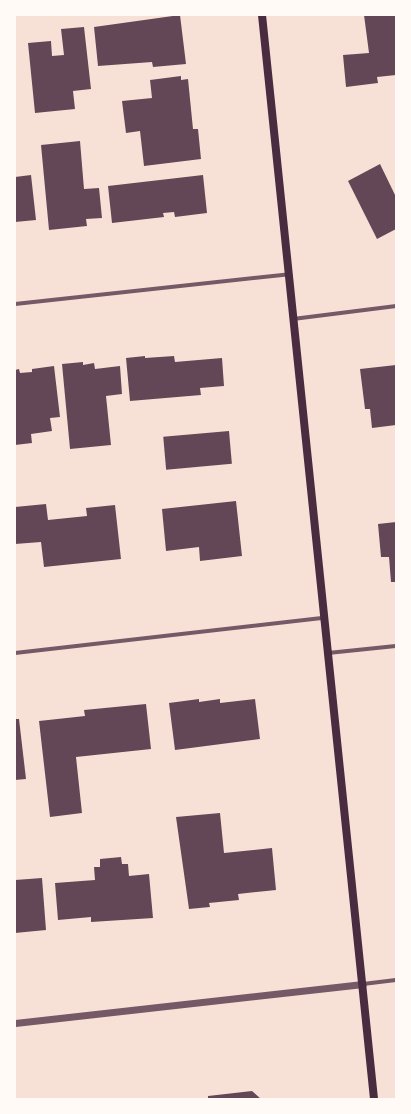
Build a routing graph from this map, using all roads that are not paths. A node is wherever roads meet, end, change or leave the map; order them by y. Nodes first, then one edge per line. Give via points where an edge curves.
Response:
1 (262, 15) edge
2 (288, 274) junction
3 (15, 304) edge
4 (396, 306) edge
5 (293, 319) junction
6 (324, 618) junction
7 (396, 646) edge
8 (15, 653) edge
9 (328, 653) junction
10 (396, 980) edge
11 (363, 984) junction
12 (15, 1023) edge
13 (374, 1099) edge

1 - 2 main road
2 - 3 street
2 - 5 main road
4 - 5 street
5 - 6 main road
6 - 8 street
6 - 9 main road
7 - 9 street
9 - 11 main road
10 - 11 street
11 - 12 street
11 - 13 main road

